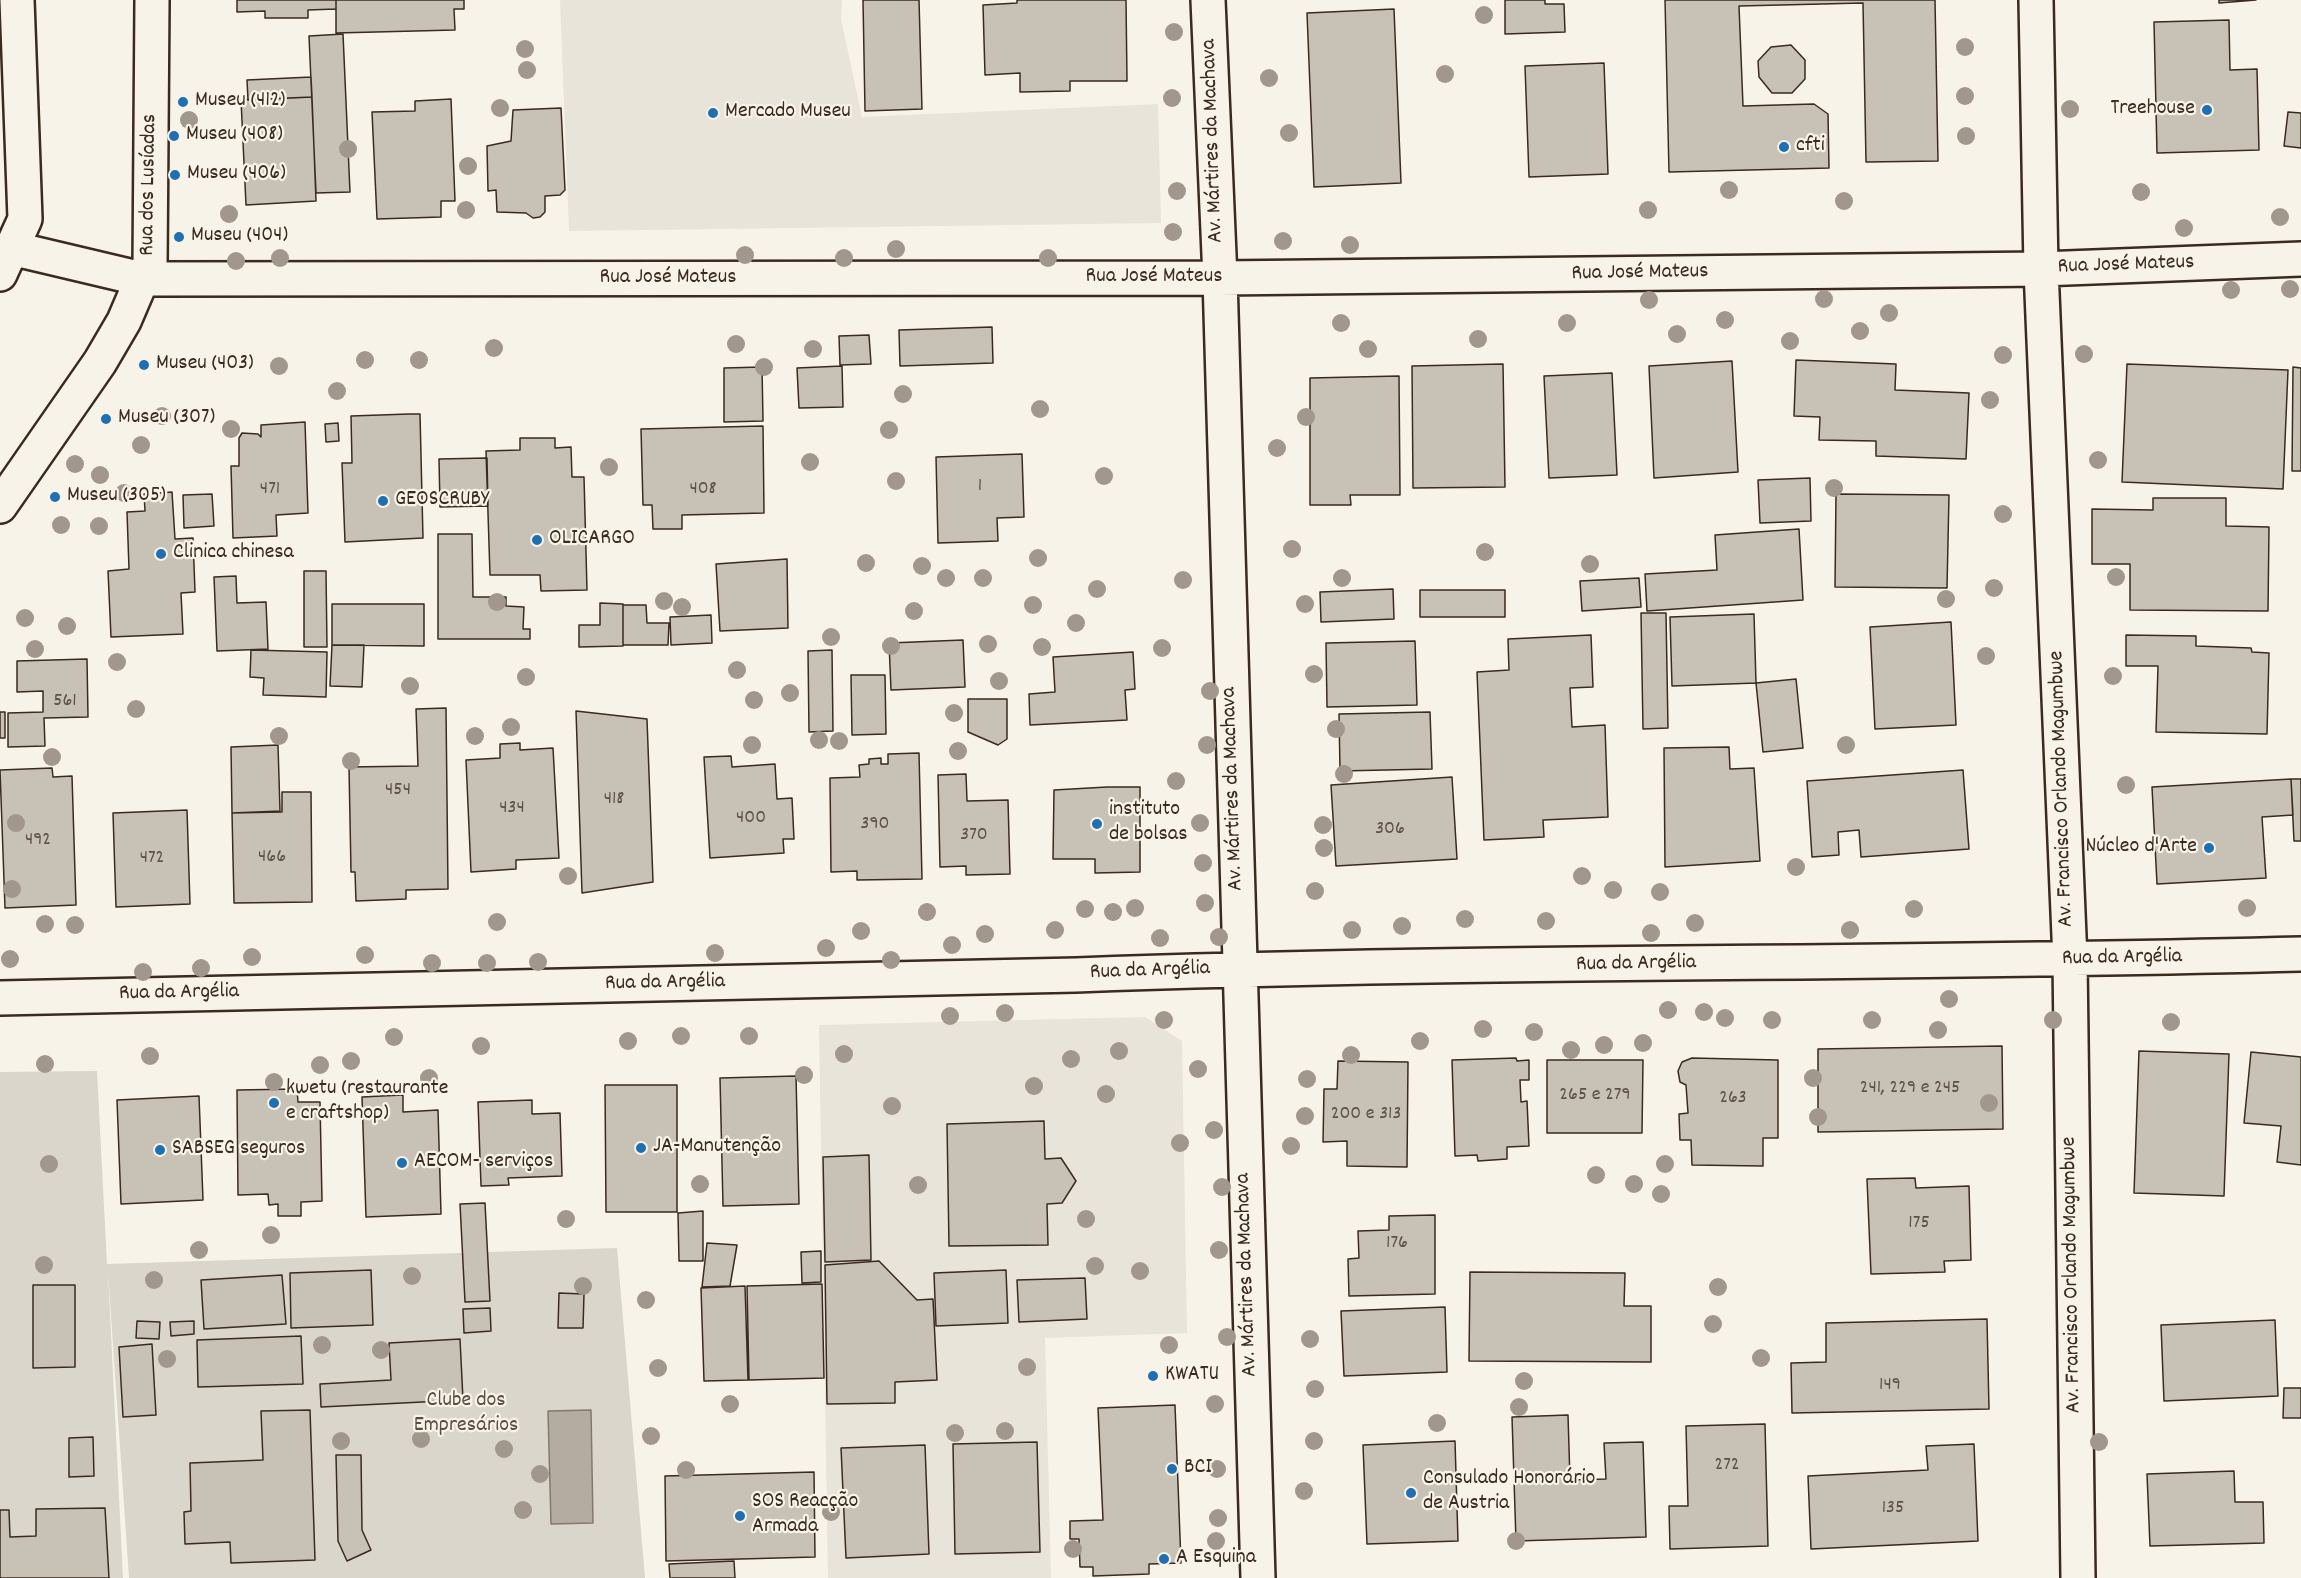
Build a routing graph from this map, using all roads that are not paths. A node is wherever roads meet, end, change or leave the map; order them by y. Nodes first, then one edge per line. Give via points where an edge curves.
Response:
1 (16, 0) edge
2 (152, 0) edge
3 (1208, 0) edge
4 (2036, 0) edge
5 (2301, 259) edge
6 (5, 261) edge
7 (2042, 269) junction
8 (1220, 278) junction
9 (142, 279) junction
10 (0, 506) edge
11 (2301, 954) edge
12 (2070, 960) junction
13 (1239, 969) junction
14 (0, 998) edge
15 (1258, 1578) edge
16 (2078, 1578) edge

1 - 6 street via 25,219
2 - 9 street, Rua dos Lusíadas via 150,267
3 - 8 street, Av. Mártires da Machava
4 - 7 street, Av. Francisco Orlando Magumbwe
5 - 7 street, Rua José Mateus
6 - 9 street, Rua José Mateus
7 - 8 street, Rua José Mateus
7 - 12 street, Av. Francisco Orlando Magumbwe
8 - 9 street, Rua José Mateus
8 - 13 street, Av. Mártires da Machava
9 - 10 street, Rua dos Lusíadas via 100,362
11 - 12 street, Rua da Argélia
12 - 13 street, Rua da Argélia
12 - 16 street, Av. Francisco Orlando Magumbwe
13 - 14 street, Rua da Argélia
13 - 15 street, Av. Mártires da Machava

